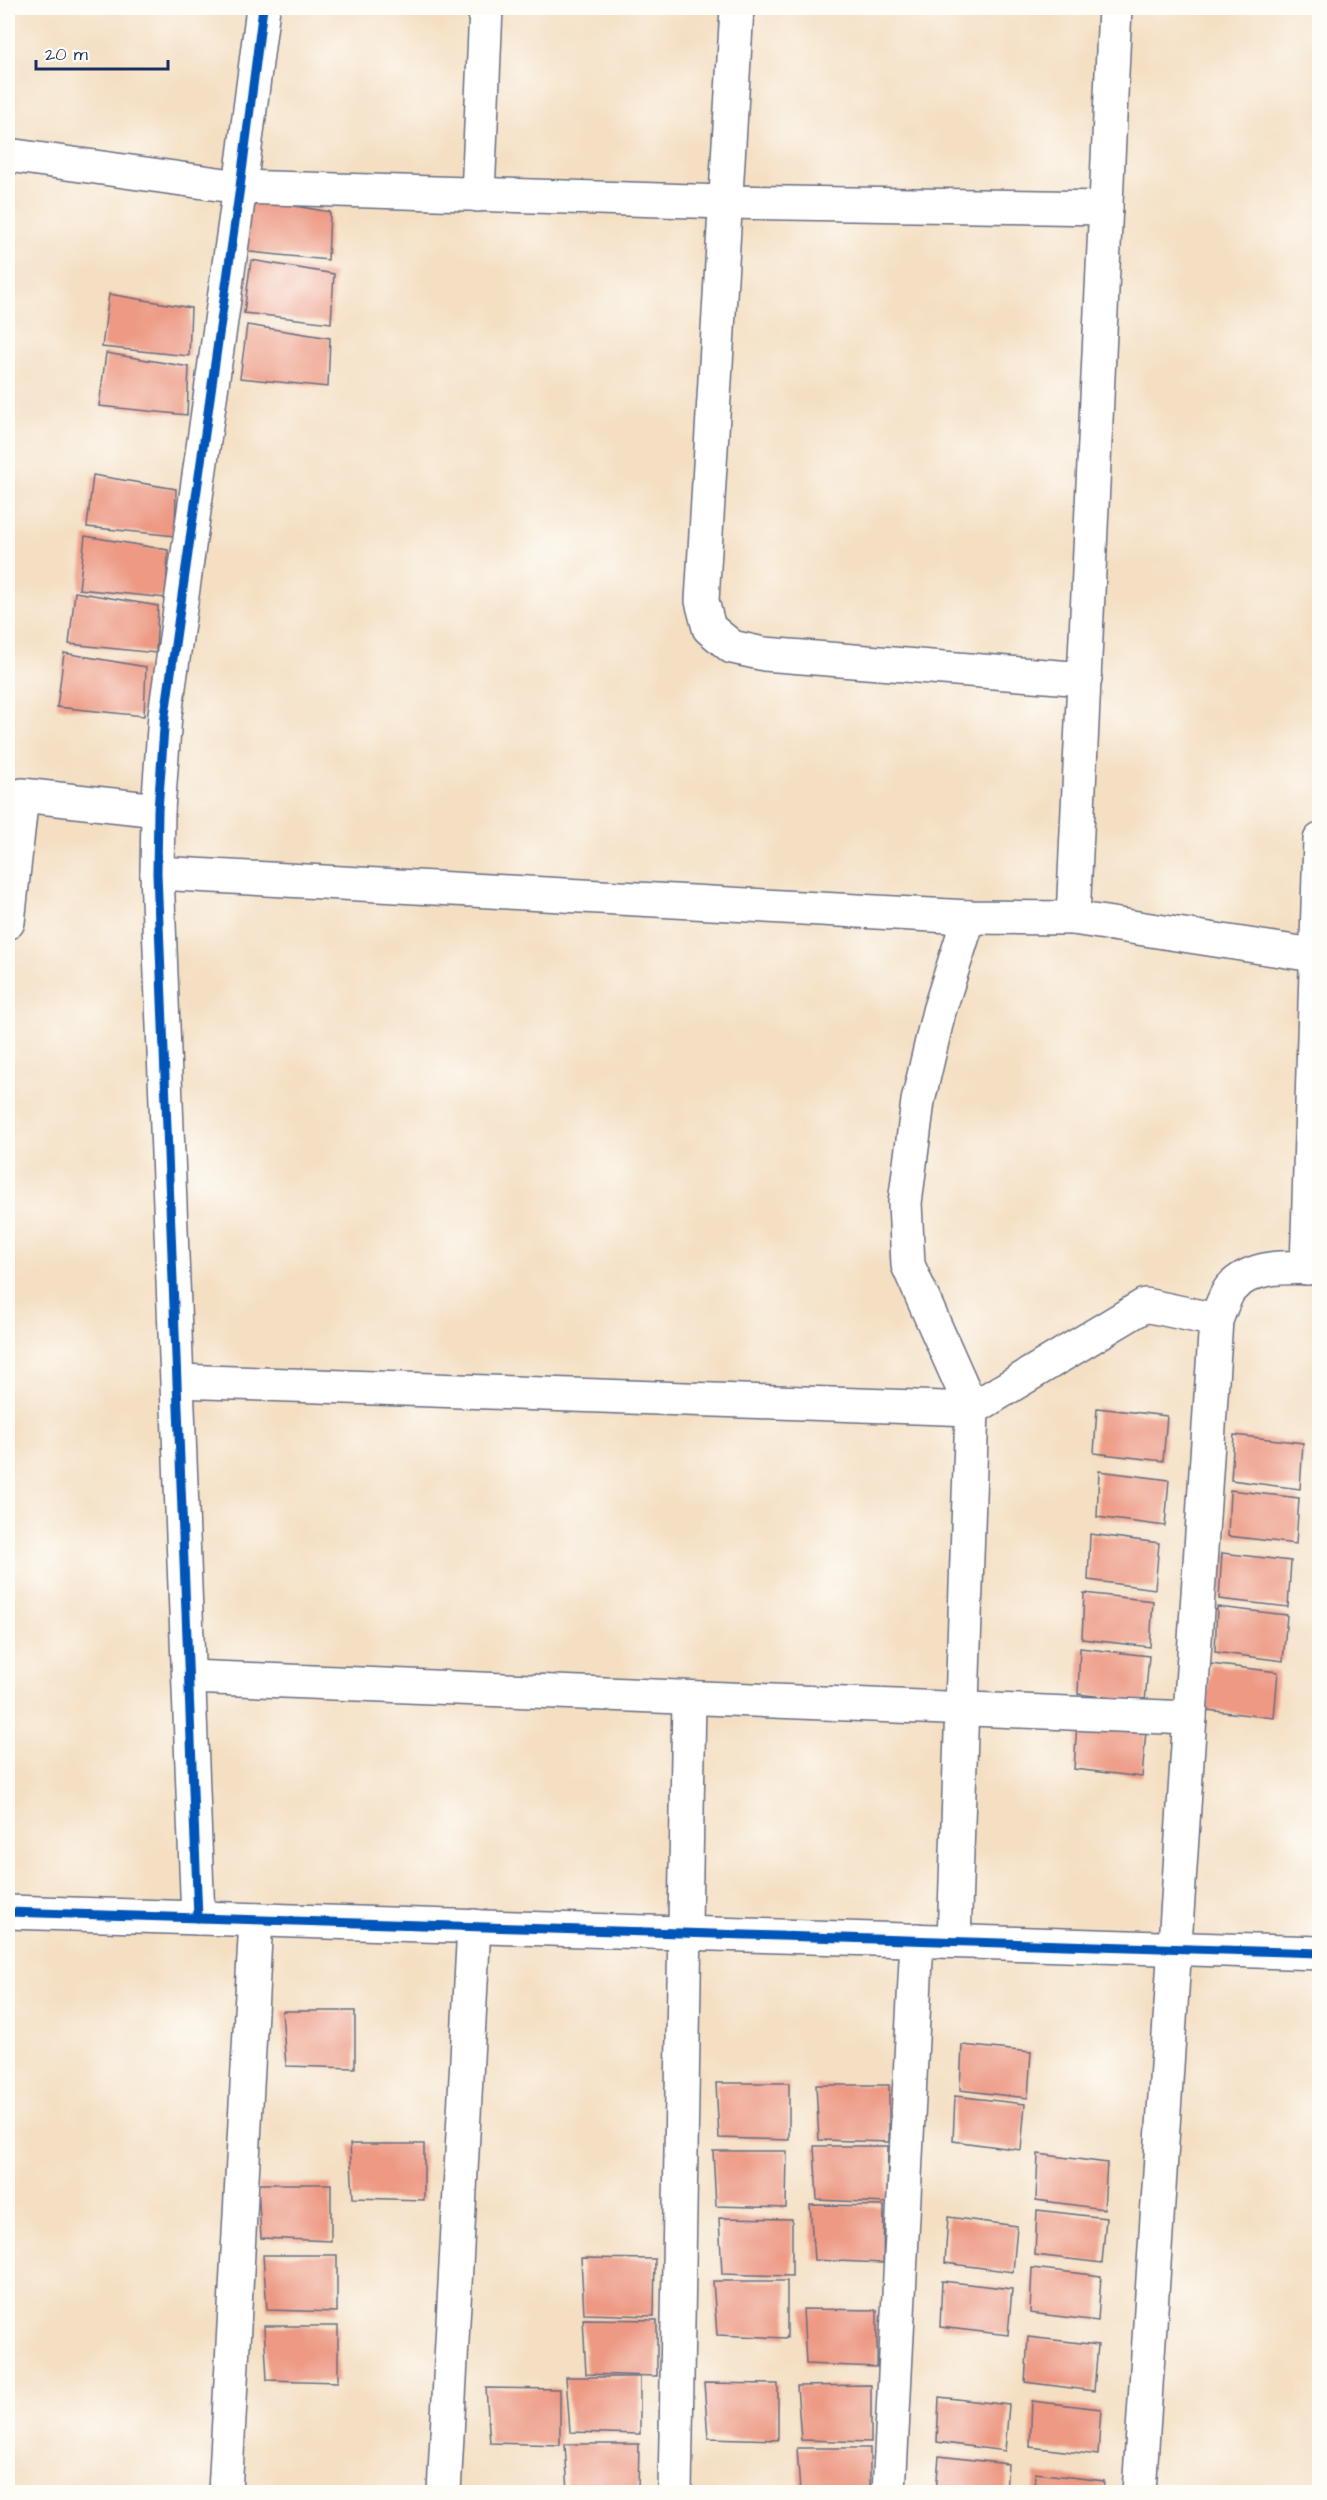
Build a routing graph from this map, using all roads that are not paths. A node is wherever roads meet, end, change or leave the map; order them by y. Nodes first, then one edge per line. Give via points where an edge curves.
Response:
1 (263, 8) edge
2 (486, 8) edge
3 (736, 8) edge
4 (1115, 8) edge
5 (8, 155) edge
6 (240, 186) junction
7 (478, 195) junction
8 (725, 202) junction
9 (1106, 208) junction
10 (1085, 679) junction
11 (15, 794) edge
12 (158, 810) junction
13 (1320, 840) edge
14 (157, 873) junction
15 (969, 917) junction
16 (1073, 918) junction
17 (8, 922) edge
18 (1317, 956) edge
19 (1313, 1268) edge
20 (1216, 1320) junction
21 (178, 1381) junction
22 (972, 1409) junction
23 (189, 1677) junction
24 (689, 1698) junction
25 (962, 1709) junction
26 (1190, 1718) junction
27 (8, 1912) edge
28 (198, 1918) junction
29 (256, 1920) junction
30 (474, 1926) junction
31 (685, 1933) junction
32 (917, 1940) junction
33 (954, 1941) junction
34 (1175, 1948) junction
35 (1320, 1953) edge
36 (225, 2493) edge
37 (444, 2493) edge
38 (675, 2493) edge
39 (889, 2493) edge
40 (1139, 2493) edge

1 - 6 street
2 - 7 street
3 - 8 street
4 - 9 street
5 - 6 street
6 - 7 street
6 - 12 street via 165,715
7 - 8 street
8 - 9 street
8 - 10 street via 702,601 709,628 732,647 764,654
9 - 10 street
10 - 16 street
11 - 12 street
11 - 17 street
12 - 14 street
13 - 18 street
14 - 15 street
14 - 21 street
15 - 16 street
15 - 22 street via 939,1011 918,1101 905,1203 908,1265
16 - 18 street
18 - 19 street
19 - 20 street via 1280,1267 1248,1274 1229,1290
20 - 22 street via 1145,1305
20 - 26 street
21 - 22 street
21 - 23 street
22 - 25 street
23 - 24 street
23 - 28 street
24 - 25 street
24 - 31 street
25 - 26 street
25 - 33 street
26 - 34 street
27 - 28 street
28 - 29 street
29 - 30 street
29 - 36 street
30 - 31 street
30 - 37 street
31 - 32 street
31 - 38 street
32 - 33 street
32 - 39 street
33 - 34 street
34 - 35 street
34 - 40 street

